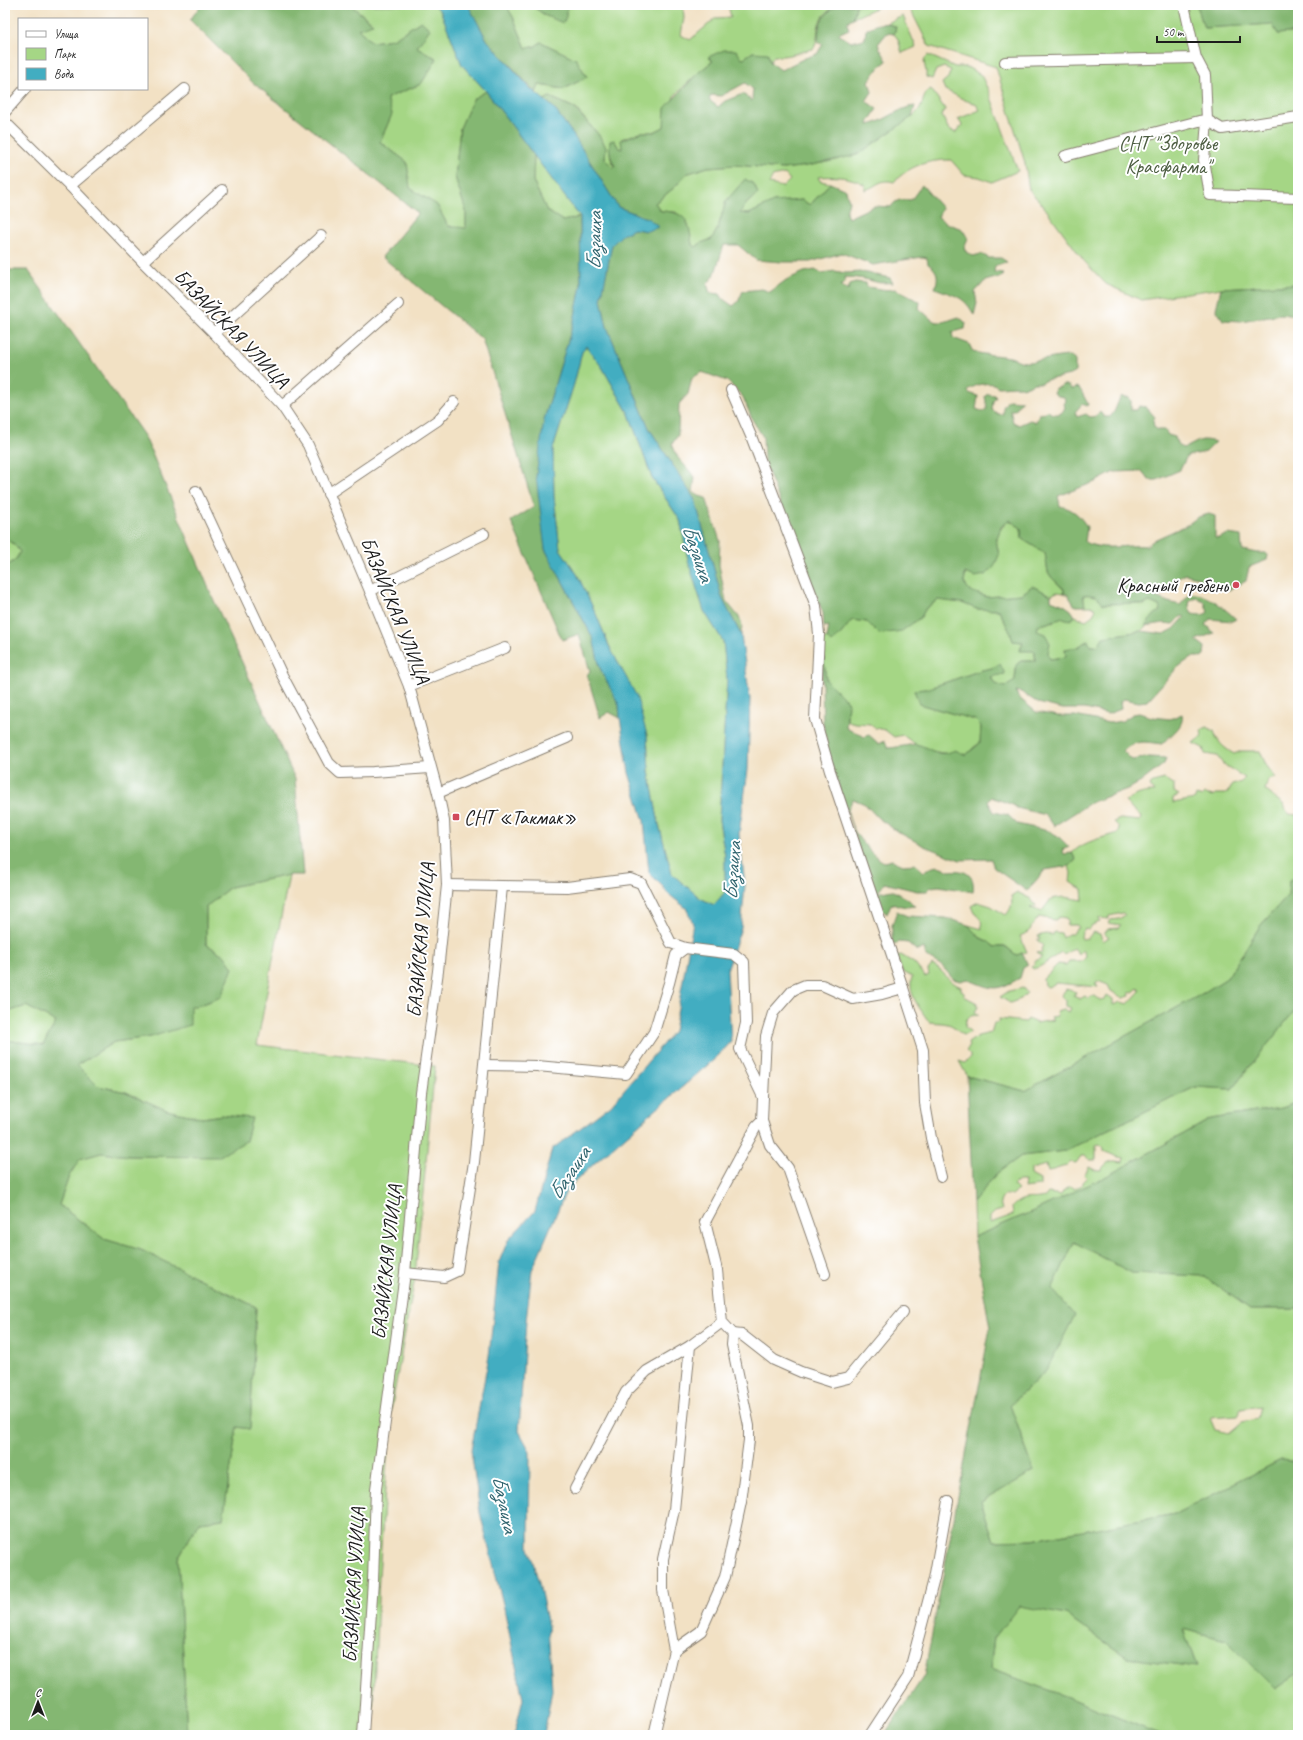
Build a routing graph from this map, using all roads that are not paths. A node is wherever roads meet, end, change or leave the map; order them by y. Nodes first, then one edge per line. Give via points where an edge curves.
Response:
1 (1184, 5) edge
2 (1196, 58) junction
3 (1005, 62) dead end
4 (185, 89) dead end
5 (24, 90) edge
6 (5, 112) edge
7 (1298, 117) edge
8 (1207, 120) junction
9 (5, 122) edge
10 (1065, 156) dead end
11 (70, 186) junction
12 (222, 190) dead end
13 (1298, 198) edge
14 (321, 236) dead end
15 (143, 262) junction
16 (398, 304) dead end
17 (214, 333) junction
18 (731, 390) dead end
19 (454, 402) dead end
20 (282, 406) junction
21 (196, 491) dead end
22 (328, 494) junction
23 (484, 534) dead end
24 (370, 591) junction
25 (504, 648) dead end
26 (409, 686) junction
27 (568, 738) dead end
28 (430, 768) junction
29 (438, 793) junction
30 (447, 885) junction
31 (502, 887) junction
32 (685, 948) junction
33 (903, 988) junction
34 (484, 1065) junction
35 (763, 1097) junction
36 (762, 1121) junction
37 (941, 1177) dead end
38 (405, 1273) junction
39 (825, 1274) dead end
40 (904, 1312) dead end
41 (722, 1322) junction
42 (733, 1334) junction
43 (690, 1346) junction
44 (575, 1489) dead end
45 (948, 1501) dead end
46 (674, 1650) junction
47 (363, 1735) edge
48 (656, 1735) edge
49 (870, 1735) edge

1 - 2 street
2 - 3 street
2 - 8 street via 1205,75
4 - 11 street
5 - 6 street
7 - 8 street via 1222,129
8 - 10 street
8 - 13 street via 1204,160 1210,195
9 - 11 street, БАЗАЙСКАЯ УЛИЦА
11 - 15 street, БАЗАЙСКАЯ УЛИЦА
12 - 15 street
14 - 17 street
15 - 17 street, БАЗАЙСКАЯ УЛИЦА
16 - 20 street
17 - 20 street, БАЗАЙСКАЯ УЛИЦА
18 - 33 street via 816,606 819,634 815,719
19 - 22 street via 438,420
20 - 22 street, БАЗАЙСКАЯ УЛИЦА via 308,445
21 - 28 street via 282,675 329,763 340,773
22 - 24 street, БАЗАЙСКАЯ УЛИЦА
23 - 24 street
24 - 26 street, БАЗАЙСКАЯ УЛИЦА
25 - 26 street
26 - 28 street, БАЗАЙСКАЯ УЛИЦА
27 - 29 street
28 - 29 street, БАЗАЙСКАЯ УЛИЦА
29 - 30 street, БАЗАЙСКАЯ УЛИЦА via 444,821
30 - 31 street
30 - 38 street, БАЗАЙСКАЯ УЛИЦА via 421,1093
31 - 32 street via 567,887 630,879 642,883 671,943
31 - 34 street
32 - 34 street via 676,954 654,1032 626,1074 537,1066
32 - 35 street via 734,954 744,962 746,1023 740,1049
33 - 35 street via 853,998 822,985 805,984 793,990 774,1013 766,1036
33 - 37 street via 923,1050 925,1103 930,1138
34 - 38 street via 474,1162 456,1271 444,1276
35 - 36 street
36 - 39 street via 770,1145 788,1168
36 - 41 street via 756,1127 706,1222 717,1270
38 - 47 street, БАЗАЙСКАЯ УЛИЦА via 376,1489
40 - 42 street via 848,1378 832,1382 774,1360 742,1335
41 - 42 street
41 - 43 street
42 - 46 street via 732,1345 749,1426 741,1502 725,1577 701,1631
43 - 44 street via 647,1371 626,1392
43 - 46 street via 674,1510 663,1559 663,1590
45 - 49 street via 934,1579 908,1677
46 - 48 street

